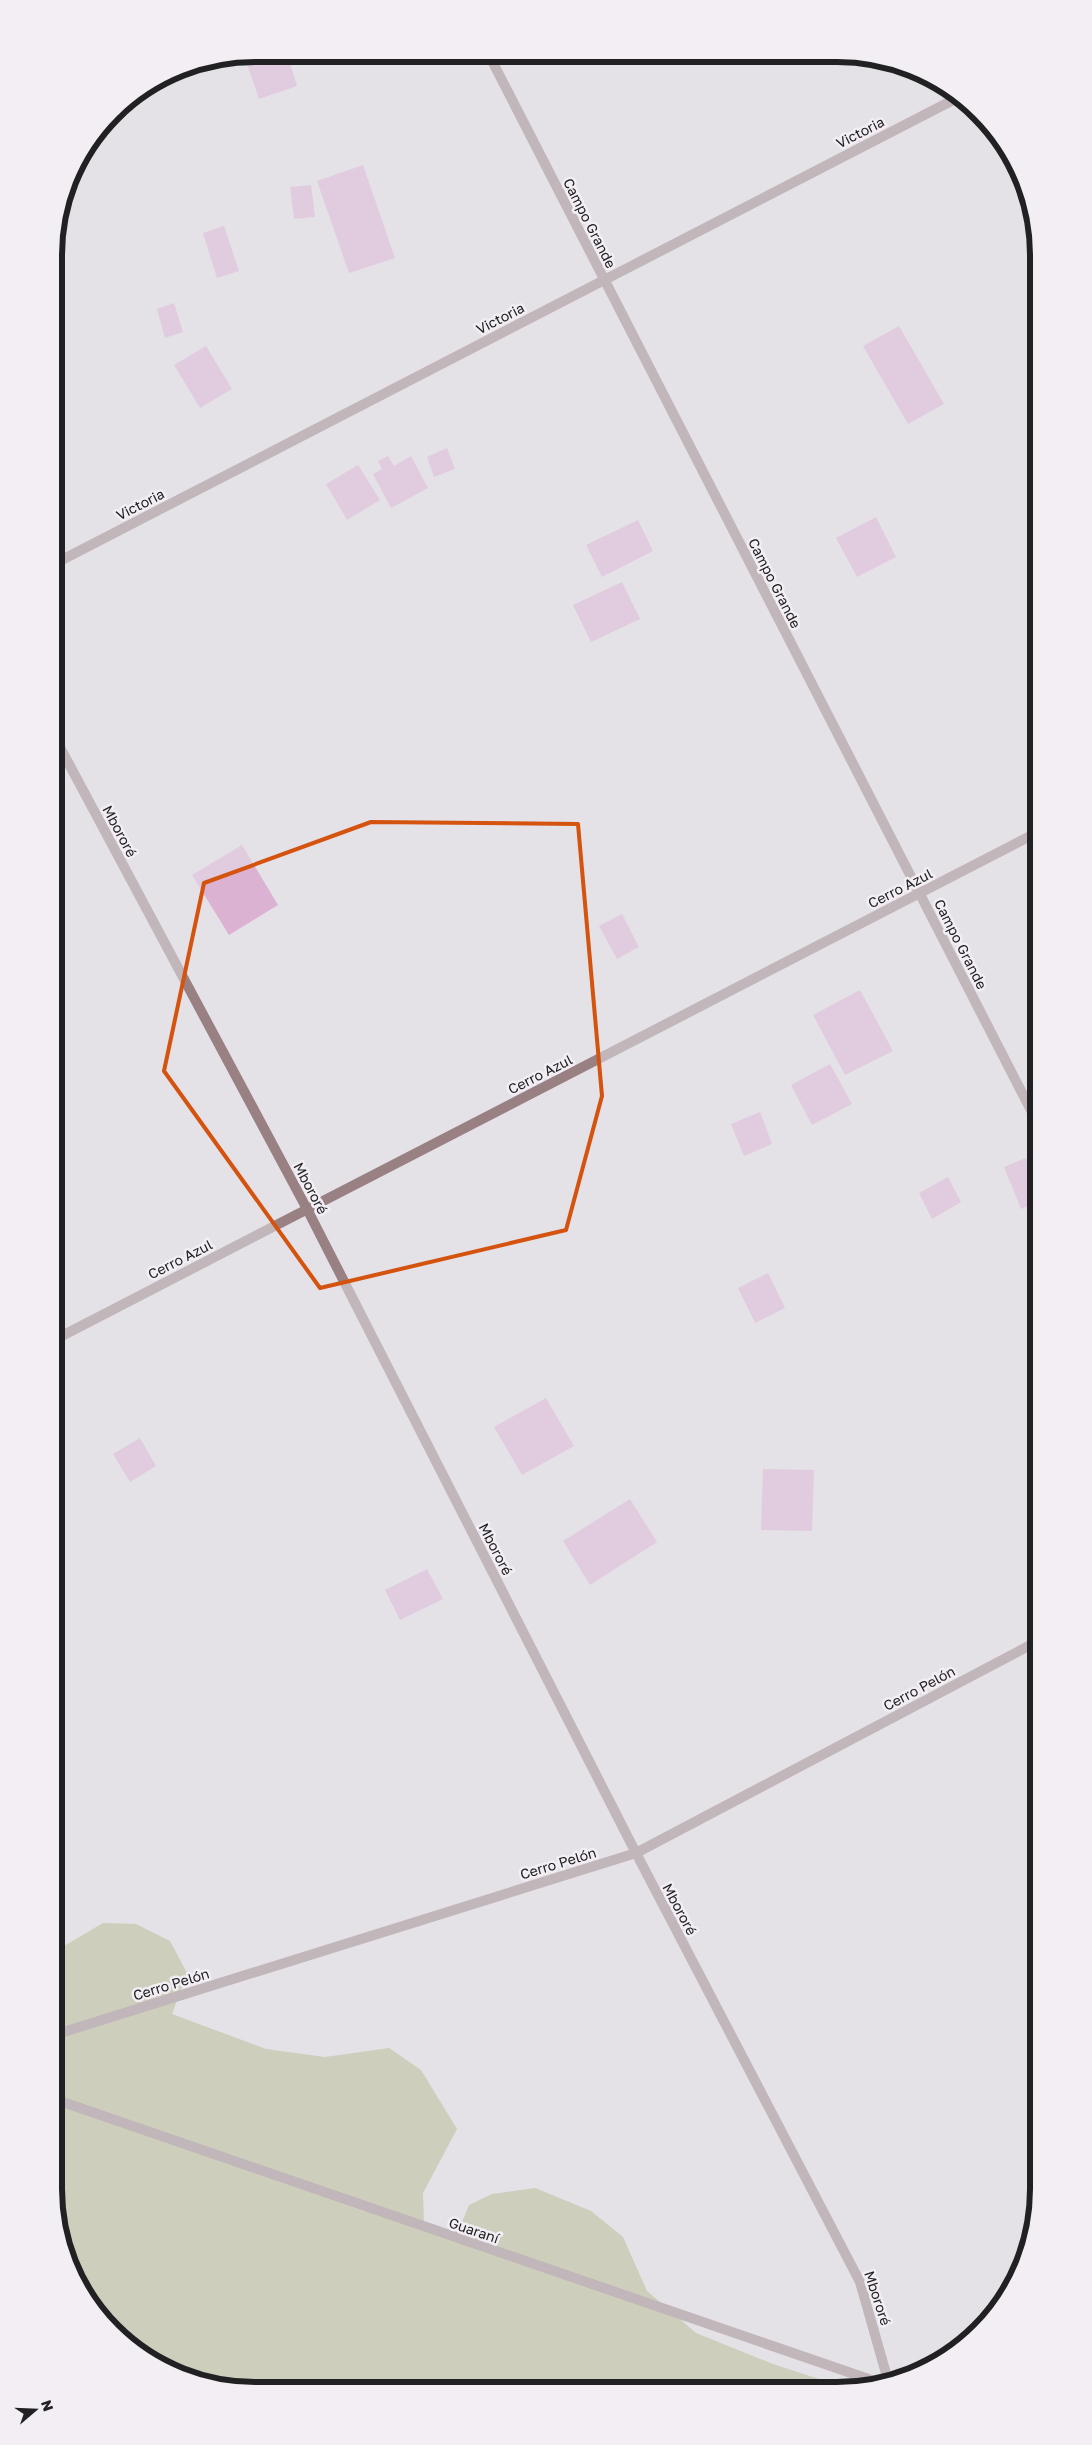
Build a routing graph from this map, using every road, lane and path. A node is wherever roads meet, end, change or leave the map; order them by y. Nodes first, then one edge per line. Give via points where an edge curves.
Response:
1 (492, 62) edge
2 (952, 101) edge
3 (604, 280) junction
4 (62, 560) edge
5 (62, 751) edge
6 (1030, 836) edge
7 (919, 893) junction
8 (1030, 1108) edge
9 (307, 1209) junction
10 (62, 1336) edge
11 (1030, 1645) edge
12 (636, 1853) junction
13 (62, 2032) edge
14 (62, 2102) edge
15 (886, 2376) edge
16 (874, 2379) edge

1 - 3 street, Campo Grande
2 - 3 street, Victoria
3 - 4 street, Victoria
3 - 7 street, Campo Grande
5 - 9 street, Mbororé
6 - 7 street, Cerro Azul
7 - 8 street, Campo Grande
7 - 9 street, Cerro Azul
9 - 10 street, Cerro Azul
9 - 12 street, Mbororé
11 - 12 street, Cerro Pelón
12 - 13 street, Cerro Pelón
12 - 15 street, Mbororé via 860,2282
14 - 16 street, Guaraní

